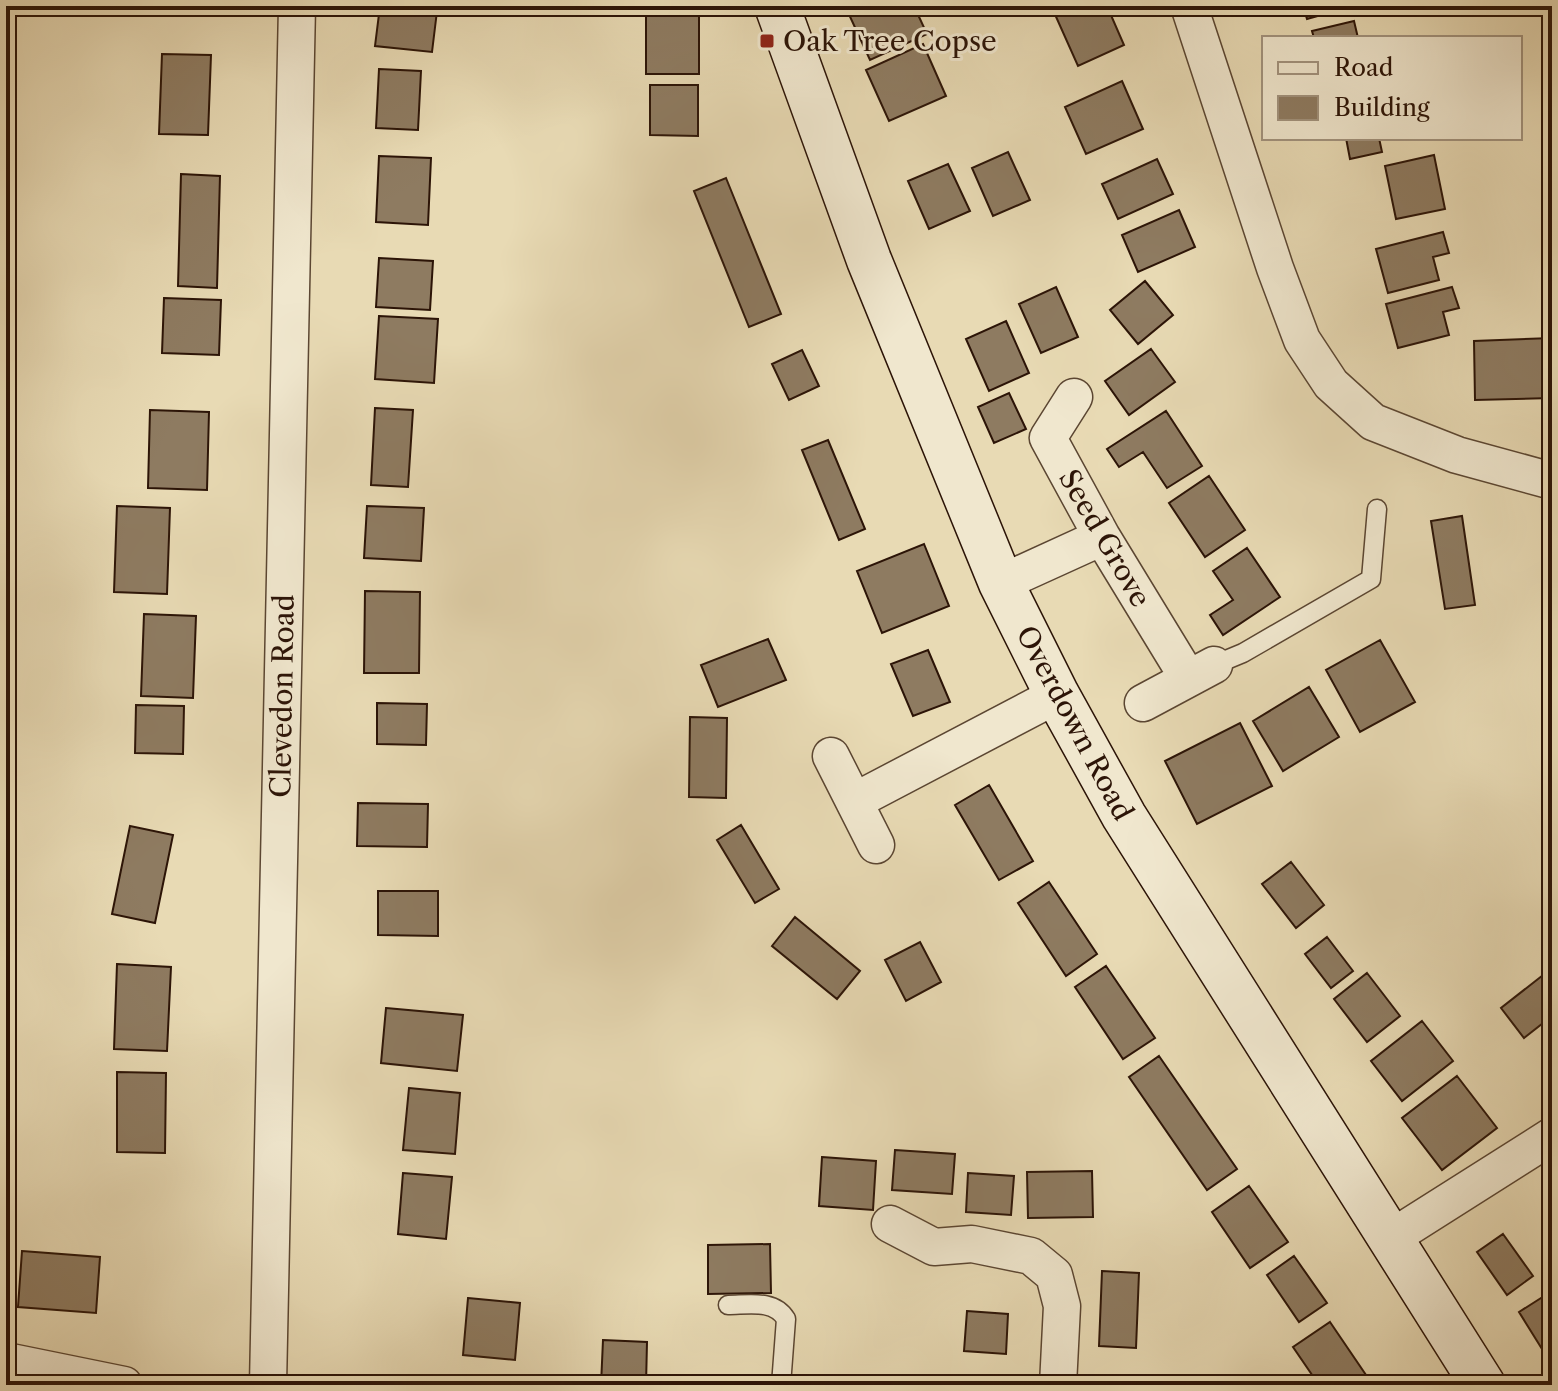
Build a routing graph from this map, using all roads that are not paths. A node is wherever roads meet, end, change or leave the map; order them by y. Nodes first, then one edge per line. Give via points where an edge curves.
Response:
1 (297, 6) edge
2 (777, 6) edge
3 (1189, 6) edge
4 (1074, 397) dead end
5 (1552, 481) edge
6 (1377, 509) dead end
7 (1102, 537) junction
8 (1001, 583) junction
9 (1201, 672) junction
10 (1057, 695) junction
11 (1143, 703) dead end
12 (831, 756) dead end
13 (855, 801) junction
14 (876, 845) dead end
15 (1552, 1136) edge
16 (890, 1224) dead end
17 (1391, 1238) junction
18 (728, 1305) dead end
19 (6, 1361) edge
20 (124, 1385) edge
21 (268, 1385) edge
22 (781, 1385) edge
23 (1058, 1385) edge
24 (1483, 1385) edge

1 - 21 street, Clevedon Road
2 - 8 street, Overdown Road via 869,260
3 - 5 street via 1302,340 1331,384 1373,422 1457,455
4 - 7 street, Seed Grove via 1048,438
6 - 9 lane via 1371,579
7 - 8 street
7 - 9 street, Seed Grove
8 - 10 street, Overdown Road
9 - 11 street
10 - 13 street
10 - 17 street, Overdown Road via 1124,816
12 - 13 street
13 - 14 street
15 - 17 street
16 - 23 street via 934,1247 972,1244 1031,1256 1054,1275 1062,1306
17 - 24 street, Overdown Road
18 - 22 lane via 767,1304 781,1311 786,1319
19 - 20 street

